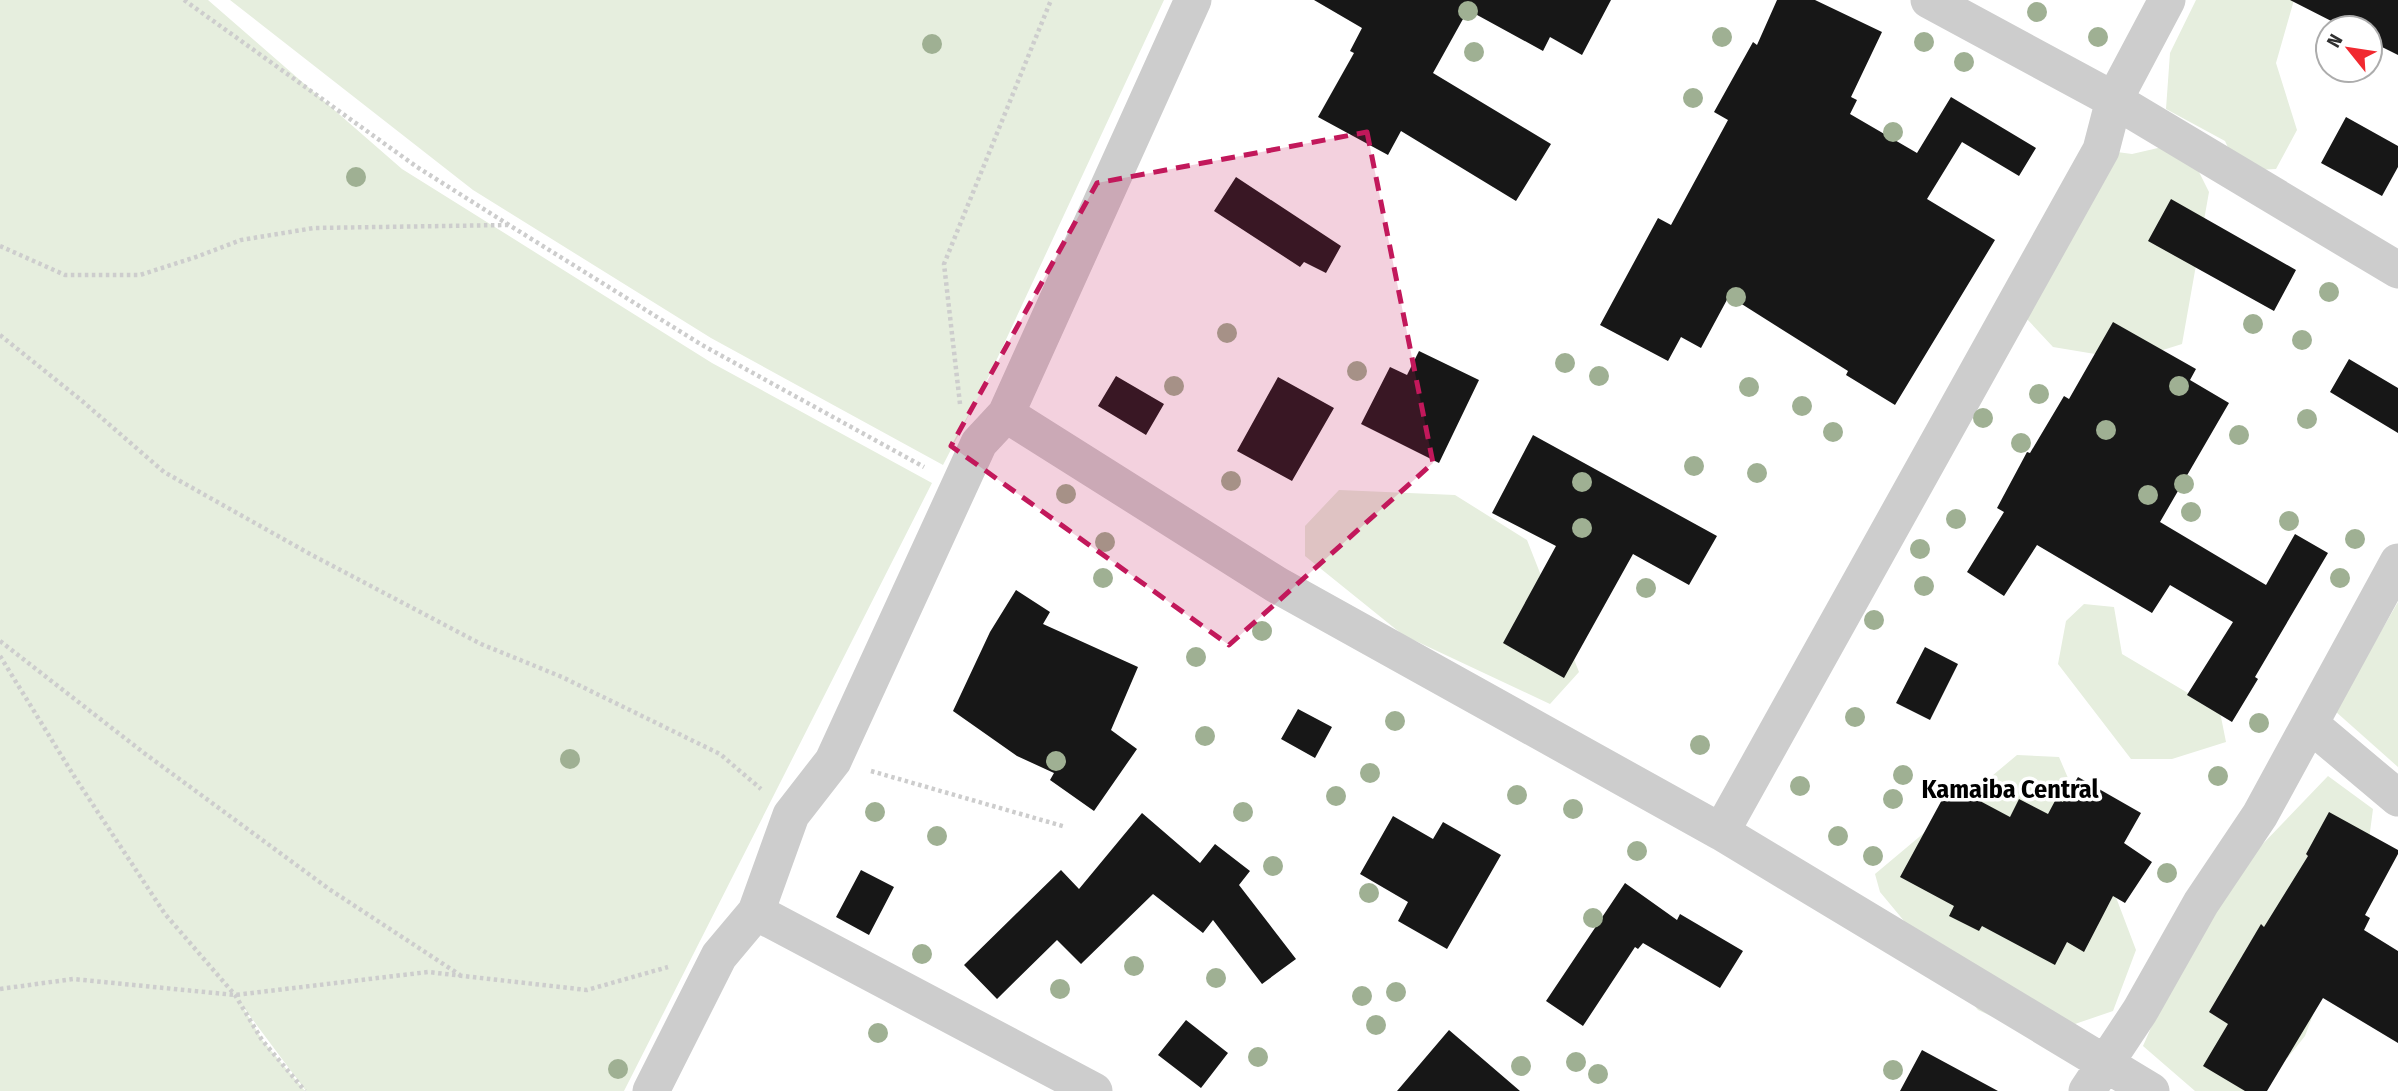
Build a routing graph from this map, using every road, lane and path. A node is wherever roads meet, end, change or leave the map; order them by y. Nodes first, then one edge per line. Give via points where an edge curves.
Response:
1 (184, 0) edge
2 (1051, 0) edge
3 (1193, 0) edge
4 (1929, 0) edge
5 (2167, 0) edge
6 (2114, 100) junction
7 (509, 225) junction
8 (0, 246) edge
9 (2398, 270) edge
10 (0, 335) edge
11 (1006, 414) junction
12 (979, 443) junction
13 (958, 486) junction
14 (2398, 562) edge
15 (0, 641) edge
16 (0, 656) edge
17 (2311, 725) junction
18 (833, 761) junction
19 (2398, 797) edge
20 (791, 815) junction
21 (1066, 827) dead end
22 (1721, 832) junction
23 (755, 912) junction
24 (719, 956) junction
25 (461, 976) junction
26 (0, 989) edge
27 (234, 995) junction
28 (2097, 1077) edge
29 (305, 1091) edge
30 (651, 1091) edge
31 (1094, 1091) edge
32 (2151, 1091) edge

1 - 7 path via 417,167
2 - 12 path via 944,264 960,407
3 - 11 street
4 - 6 street
5 - 6 street
6 - 9 street
6 - 22 street via 2101,150
7 - 8 path via 314,228 240,240 140,275 65,275
7 - 13 path via 702,345
10 - 20 path via 164,472 481,643 720,754
11 - 12 street
11 - 22 street via 1277,585
12 - 13 street
13 - 18 street
14 - 17 street
15 - 25 path via 318,881
16 - 27 path via 165,914
17 - 19 street
17 - 28 street
18 - 20 street
18 - 21 path
20 - 23 street
22 - 28 street
23 - 24 street
23 - 31 street
24 - 25 path via 587,990
24 - 30 street
25 - 27 path via 428,972
26 - 27 path via 73,979
27 - 29 path via 262,1040
28 - 32 street

